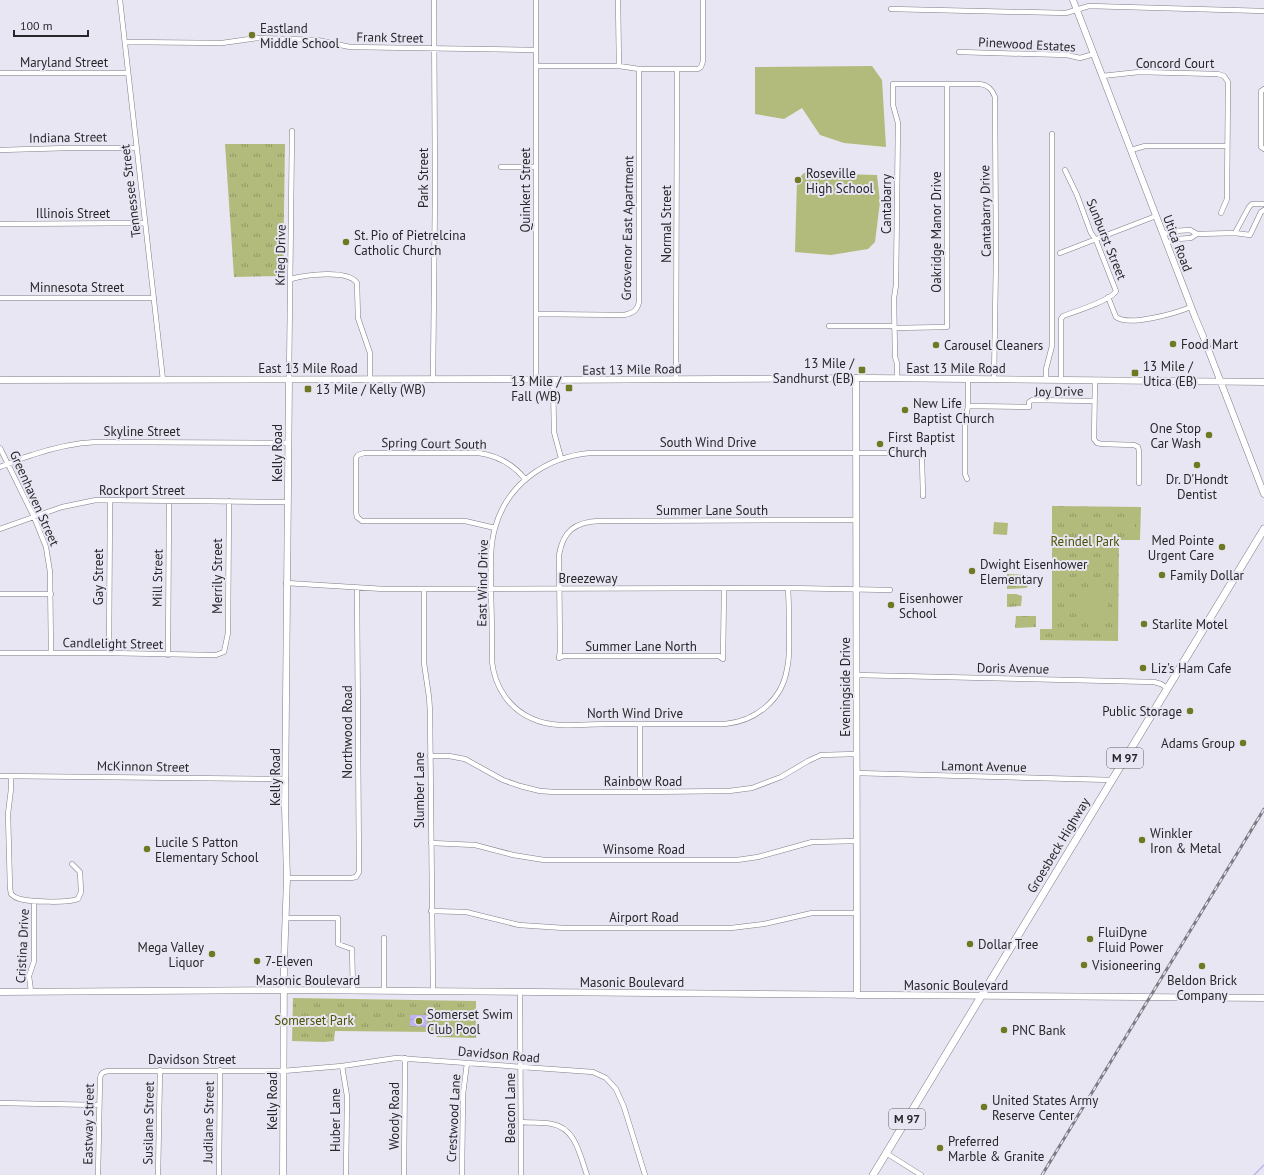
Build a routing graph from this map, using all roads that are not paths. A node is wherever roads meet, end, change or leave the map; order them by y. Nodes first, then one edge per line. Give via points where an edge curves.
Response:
1 (120, 0) edge
2 (434, 0) edge
3 (536, 0) edge
4 (618, 0) edge
5 (703, 0) edge
6 (1073, 0) edge
7 (891, 9) dead end
8 (1077, 9) junction
9 (1264, 11) edge
10 (125, 42) junction
11 (434, 48) junction
12 (536, 50) junction
13 (959, 52) dead end
14 (1094, 54) junction
15 (536, 66) junction
16 (619, 66) junction
17 (639, 69) junction
18 (677, 70) junction
19 (0, 73) edge
20 (128, 73) junction
21 (1102, 76) junction
22 (947, 84) junction
23 (1264, 89) edge
24 (292, 131) dead end
25 (1052, 134) dead end
26 (1228, 146) junction
27 (136, 148) junction
28 (0, 150) edge
29 (1131, 150) junction
30 (1264, 150) edge
31 (501, 167) dead end
32 (536, 167) junction
33 (1065, 170) dead end
34 (1264, 204) edge
35 (1264, 210) edge
36 (1221, 213) dead end
37 (1156, 216) junction
38 (0, 224) edge
39 (145, 224) junction
40 (1235, 233) junction
41 (1163, 234) junction
42 (1197, 234) junction
43 (1096, 240) junction
44 (1166, 243) junction
45 (1060, 253) dead end
46 (291, 279) junction
47 (1108, 297) junction
48 (0, 298) edge
49 (154, 298) junction
50 (1191, 307) junction
51 (536, 314) junction
52 (830, 326) dead end
53 (894, 327) junction
54 (856, 378) junction
55 (289, 379) junction
56 (370, 379) junction
57 (676, 379) junction
58 (897, 379) junction
59 (968, 379) junction
60 (994, 379) junction
61 (0, 380) edge
62 (163, 380) junction
63 (432, 380) junction
64 (536, 380) junction
65 (553, 380) junction
66 (1046, 380) junction
67 (1061, 380) junction
68 (1095, 380) junction
69 (1221, 382) junction
70 (1264, 382) edge
71 (1094, 401) junction
72 (968, 406) junction
73 (288, 443) junction
74 (0, 448) edge
75 (856, 453) junction
76 (561, 458) junction
77 (8, 464) junction
78 (0, 467) edge
79 (526, 479) junction
80 (967, 480) dead end
81 (1139, 482) dead end
82 (1264, 494) edge
83 (923, 496) dead end
84 (110, 500) junction
85 (169, 501) junction
86 (229, 501) junction
87 (288, 502) junction
88 (34, 517) junction
89 (856, 520) junction
90 (495, 528) junction
91 (0, 529) edge
92 (1264, 529) edge
93 (286, 583) junction
94 (357, 588) junction
95 (724, 588) junction
96 (788, 588) junction
97 (856, 588) junction
98 (424, 589) junction
99 (491, 589) junction
100 (559, 589) junction
101 (890, 590) dead end
102 (0, 594) edge
103 (51, 594) junction
104 (224, 652) joint
105 (0, 653) edge
106 (51, 653) junction
107 (109, 653) junction
108 (168, 655) junction
109 (856, 676) junction
110 (1168, 688) junction
111 (500, 689) joint
112 (640, 724) junction
113 (856, 754) junction
114 (430, 756) junction
115 (856, 774) junction
116 (0, 776) edge
117 (11, 776) junction
118 (286, 779) junction
119 (1112, 780) junction
120 (640, 792) junction
121 (857, 841) junction
122 (430, 843) junction
123 (72, 864) dead end
124 (287, 878) junction
125 (34, 901) junction
126 (431, 911) junction
127 (857, 913) junction
128 (285, 918) junction
129 (384, 938) dead end
130 (284, 990) junction
131 (31, 991) junction
132 (353, 991) junction
133 (384, 991) junction
134 (433, 991) junction
135 (0, 992) edge
136 (520, 992) junction
137 (856, 995) junction
138 (981, 996) junction
139 (1264, 998) edge
140 (405, 1058) junction
141 (467, 1063) junction
142 (342, 1066) junction
143 (521, 1068) junction
144 (160, 1070) junction
145 (220, 1070) junction
146 (283, 1071) junction
147 (101, 1074) joint
148 (0, 1103) edge
149 (98, 1105) junction
150 (521, 1122) junction
151 (886, 1153) junction
152 (98, 1175) edge
153 (158, 1175) edge
154 (219, 1175) edge
155 (283, 1175) edge
156 (346, 1175) edge
157 (404, 1175) edge
158 (462, 1175) edge
159 (521, 1175) edge
160 (587, 1175) edge
161 (645, 1175) edge
162 (872, 1175) edge
163 (921, 1175) edge

1 - 10 street, Tennessee Street
2 - 11 street, Park Street
3 - 12 street, Quinkert Street
4 - 16 street
5 - 18 street via 701,67 695,70
6 - 8 street, Utica Road
7 - 8 street via 1066,13
8 - 9 street via 1089,6
8 - 14 street, Utica Road
10 - 11 street, Frank Street via 222,43 257,38 317,40 350,47
10 - 20 street, Tennessee Street
11 - 12 street, Frank Street
11 - 63 street, Park Street
12 - 15 street, Quinkert Street
13 - 14 street, Pinewood Estates via 1067,55 1077,58
14 - 21 street, Utica Road
15 - 16 street
15 - 32 street, Quinkert Street
16 - 17 street
17 - 18 street
17 - 51 street, Grosvenor East Apartment via 637,309 624,315
18 - 57 street, Normal Street
19 - 20 street, Maryland Street
20 - 27 street, Tennessee Street
21 - 26 street, Concord Court via 1139,72 1224,76 1228,82
21 - 29 street, Utica Road
22 - 53 street, Oakridge Manor Drive via 947,327
22 - 53 street, Cantabarry via 893,84 893,105 898,123
22 - 60 street, Cantabarry Drive via 984,84 993,90 995,97
23 - 30 street via 1261,91 1261,147
24 - 46 street, Krieg Drive
25 - 66 street via 1052,346
26 - 29 street via 1145,146
26 - 36 street, Concord Court via 1227,199
27 - 28 street, Indiana Street
27 - 39 street, Tennessee Street
29 - 37 street, Utica Road
31 - 32 street
32 - 51 street, Quinkert Street
33 - 43 street, Sunburst Street
34 - 40 street via 1252,204
35 - 40 street via 1250,235
37 - 41 street, Utica Road
37 - 43 street
38 - 39 street, Illinois Street
39 - 49 street, Tennessee Street
40 - 42 street
41 - 42 street via 1190,230
41 - 44 street, Utica Road
42 - 44 street via 1191,238
43 - 45 street
43 - 47 street, Sunburst Street via 1116,291
44 - 50 street, Utica Road
46 - 55 street, Krieg Drive
46 - 56 street via 334,275 349,277 356,281 358,318 370,353
47 - 50 street via 1116,318 1125,321 1172,314
47 - 67 street, Sunburst Street via 1061,319
48 - 49 street, Minnesota Street
49 - 62 street, Tennessee Street
50 - 69 street, Utica Road
51 - 64 street, Quinkert Street
52 - 53 street
53 - 58 street, Cantabarry
54 - 57 street, East 13 Mile Road
54 - 58 street, East 13 Mile Road
54 - 75 street, Eveningside Drive
55 - 56 street, East 13 Mile Road
55 - 62 street, East 13 Mile Road
55 - 73 street, Kelly Road
56 - 63 street, East 13 Mile Road
57 - 65 street, East 13 Mile Road
58 - 59 street, East 13 Mile Road
59 - 60 street, East 13 Mile Road
59 - 72 street
60 - 66 street, East 13 Mile Road
61 - 62 street, East 13 Mile Road
63 - 64 street, East 13 Mile Road
64 - 65 street, East 13 Mile Road
65 - 76 street via 554,432
66 - 67 street, East 13 Mile Road
67 - 68 street, East 13 Mile Road
68 - 69 street, East 13 Mile Road
68 - 71 street
69 - 70 street, East 13 Mile Road
69 - 82 street, Utica Road
71 - 72 street, Joy Drive via 1032,400 1029,407
71 - 81 street via 1094,439 1102,444 1138,447
72 - 80 street via 965,424
73 - 77 street, Skyline Street via 80,443 31,455
73 - 87 street, Kelly Road
74 - 77 street, Greenhaven Street
75 - 76 street, South Wind Drive via 590,453
75 - 83 street, South Wind Drive via 919,455 922,462
75 - 89 street, Eveningside Drive
76 - 79 street, East Wind Drive via 540,468
77 - 78 street, Skyline Street
77 - 88 street, Greenhaven Street
79 - 90 street, East Wind Drive via 506,502
79 - 90 street, Spring Court South via 501,459 479,453 358,455 355,463 358,519 465,521
84 - 85 street, Rockport Street
84 - 88 street, Rockport Street via 72,504
84 - 107 street, Gay Street
85 - 86 street, Rockport Street
85 - 108 street, Mill Street
86 - 87 street, Rockport Street
86 - 104 street, Merrily Street via 228,632
87 - 93 street, Kelly Road
88 - 91 street, Rockport Street
88 - 103 street, Greenhaven Street via 49,558
89 - 97 street, Eveningside Drive
89 - 100 street, Summer Lane South via 583,523 570,530 560,546
90 - 99 street, East Wind Drive
92 - 110 main road, Groesbeck Highway / M 97
93 - 94 street, Breezeway
93 - 118 street, Kelly Road
94 - 98 street, Breezeway
94 - 124 street, Northwood Road via 360,871 357,876 351,878
95 - 96 street, Breezeway
95 - 100 street, Breezeway
95 - 100 street, Summer Lane North via 723,659 719,656 559,658
96 - 97 street, Breezeway
96 - 112 street, North Wind Drive via 788,663 785,679 775,698 756,714 735,723
97 - 101 street, Breezeway
97 - 109 street, Eveningside Drive
98 - 99 street, Breezeway
98 - 114 street, Slumber Lane via 424,663 429,697
99 - 100 street, Breezeway
99 - 111 street, East Wind Drive via 492,662
102 - 103 street
103 - 106 street, Greenhaven Street
104 - 108 street, Candlelight Street via 216,655
105 - 106 street, Candlelight Street
106 - 107 street, Candlelight Street
107 - 108 street, Candlelight Street
109 - 110 street, Doris Avenue via 1154,682
109 - 113 street, Eveningside Drive
110 - 119 main road, Groesbeck Highway / M 97
111 - 112 street, North Wind Drive via 518,710 542,722
112 - 120 street
113 - 115 street, Eveningside Drive
113 - 120 street, Rainbow Road via 821,755 781,777 752,788 729,791
114 - 120 street, Rainbow Road via 465,759 503,780 540,791
114 - 122 street, Slumber Lane
115 - 119 street, Lamont Avenue
115 - 121 street, Eveningside Drive
116 - 117 street, McKinnon Street
117 - 118 street, McKinnon Street
117 - 125 street, Cristina Drive via 8,814 10,891 15,898
118 - 124 street, Kelly Road
119 - 138 main road, Groesbeck Highway / M 97
121 - 122 street, Winsome Road via 812,842 737,860 544,860 475,845
121 - 127 street, Eveningside Drive
122 - 126 street, Slumber Lane
123 - 125 street via 80,872 81,892 78,899
124 - 128 street, Kelly Road
125 - 131 street, Cristina Drive via 34,961 29,976
126 - 127 street, Airport Road via 466,912 519,925 564,928 731,928 764,924 812,913
126 - 134 street, Slumber Lane
127 - 137 street, Eveningside Drive
128 - 130 street, Kelly Road
128 - 132 street via 338,918 338,944 352,949
129 - 133 street
130 - 131 street, Masonic Boulevard
130 - 132 street, Masonic Boulevard
130 - 146 street, Kelly Road
131 - 135 street, Masonic Boulevard
132 - 133 street, Masonic Boulevard
133 - 134 street, Masonic Boulevard
134 - 136 street, Masonic Boulevard
136 - 137 street, Masonic Boulevard
136 - 143 street, Beacon Lane
137 - 138 street, Masonic Boulevard
138 - 139 street, Masonic Boulevard
138 - 151 main road, Groesbeck Highway / M 97
140 - 141 street, Davidson Road
140 - 142 street, Davidson Road
140 - 157 street, Woody Road
141 - 143 street, Davidson Road
141 - 158 street, Crestwood Lane via 462,1100
142 - 146 street, Davidson Road
142 - 156 street, Huber Lane via 347,1096
143 - 150 street, Beacon Lane
143 - 161 street, Davidson Road via 593,1072 606,1078 616,1089 624,1107
144 - 145 street, Davidson Street
144 - 147 street, Davidson Street via 108,1071
144 - 153 street, Susilane Street
145 - 146 street, Davidson Street
145 - 154 street, Judilane Street
146 - 155 street, Kelly Road
147 - 149 street, Eastway Street
148 - 149 street
149 - 152 street, Eastway Street
150 - 159 street, Beacon Lane
150 - 160 street via 552,1123 566,1130 573,1138
151 - 162 main road, Groesbeck Highway / M 97
151 - 163 street

